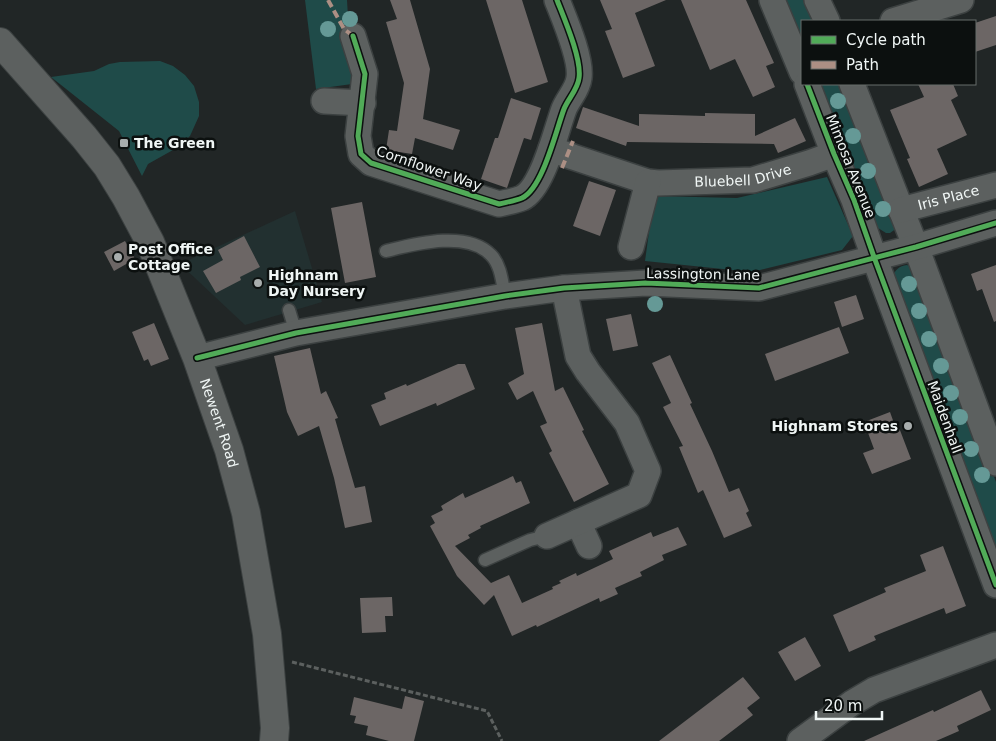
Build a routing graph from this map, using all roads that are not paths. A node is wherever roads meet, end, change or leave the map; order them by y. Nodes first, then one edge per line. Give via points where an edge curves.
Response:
1 (557, 0) edge
2 (772, 0) edge
3 (817, 0) edge
4 (960, 0) edge
5 (826, 20) edge
6 (896, 20) edge
7 (353, 36) dead end
8 (0, 42) edge
9 (800, 59) edge
10 (807, 85) edge
11 (852, 85) edge
12 (324, 101) dead end
13 (363, 103) junction
14 (551, 149) junction
15 (834, 154) junction
16 (648, 182) junction
17 (996, 186) edge
18 (901, 210) junction
19 (996, 223) edge
20 (631, 247) dead end
21 (916, 247) junction
22 (386, 251) dead end
23 (874, 257) junction
24 (564, 288) junction
25 (505, 296) junction
26 (289, 310) dead end
27 (296, 333) junction
28 (197, 358) junction
29 (996, 463) edge
30 (578, 522) junction
31 (548, 536) joint
32 (589, 546) dead end
33 (485, 560) dead end
34 (996, 585) edge
35 (996, 645) edge
36 (274, 741) edge
37 (800, 741) edge

1 - 14 street, Cornflower Way via 568,28 579,78
2 - 9 street
3 - 5 street
4 - 6 street
7 - 13 street, Cornflower Way via 365,74
8 - 28 main road, Newent Road via 107,166 150,242
10 - 15 street, Mimosa Avenue
11 - 18 street
12 - 13 street
13 - 14 street, Cornflower Way via 358,136 362,154 371,163 499,204 523,198 532,189
14 - 16 street, Bluebell Drive
15 - 16 street, Bluebell Drive via 753,180
15 - 23 street, Mimosa Avenue
16 - 20 street
17 - 18 street, Iris Place
18 - 21 street
19 - 21 street, Lassington Lane
21 - 23 street, Lassington Lane
21 - 29 street
22 - 25 lane via 428,242 473,243 491,255 499,269
23 - 24 street, Lassington Lane via 760,288 646,283
23 - 34 street, Maidenhall
24 - 25 street, Lassington Lane
24 - 30 street via 578,356 627,423 648,471 640,494
25 - 27 street, Lassington Lane
26 - 27 lane
27 - 28 street, Lassington Lane
28 - 36 main road, Newent Road via 229,450 246,513 267,634
30 - 31 street
30 - 32 street
31 - 33 lane via 530,540
35 - 37 street via 874,690

